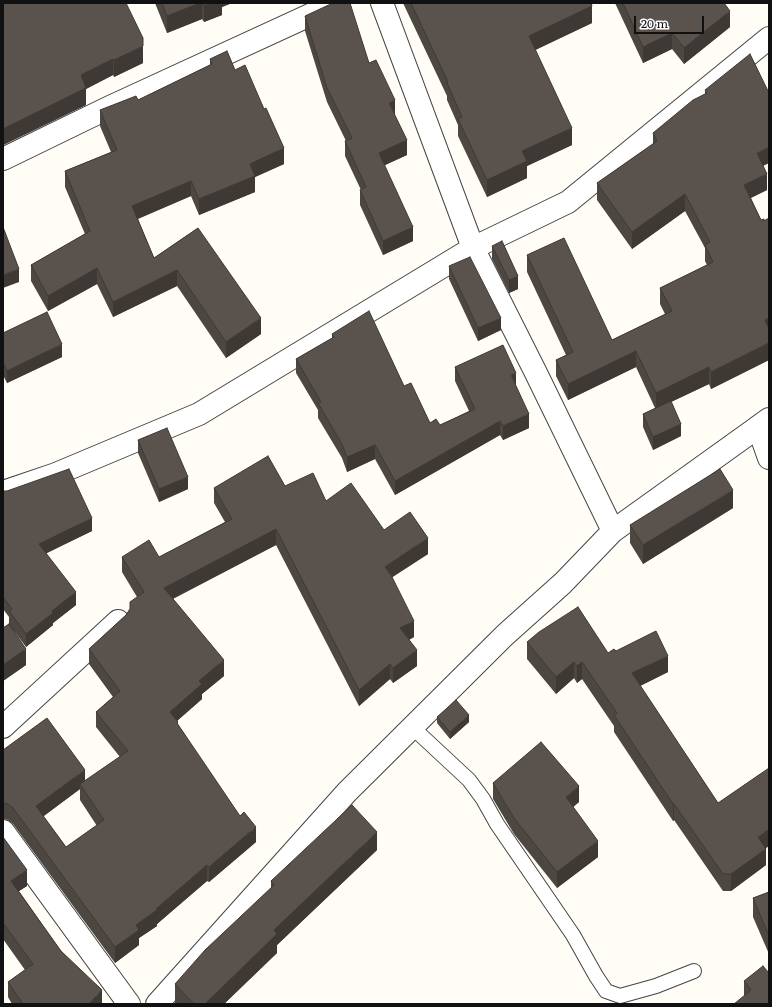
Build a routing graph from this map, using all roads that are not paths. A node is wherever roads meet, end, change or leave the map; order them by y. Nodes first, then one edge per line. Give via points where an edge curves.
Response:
1 (336, 3) edge
2 (382, 3) edge
3 (769, 38) edge
4 (3, 159) edge
5 (473, 248) junction
6 (763, 423) edge
7 (769, 458) edge
8 (3, 492) edge
9 (613, 531) junction
10 (118, 621) edge
11 (412, 727) junction
12 (3, 728) edge
13 (3, 831) edge
14 (694, 971) dead end
15 (129, 1004) edge
16 (157, 1004) edge

1 - 4 street
2 - 5 street
3 - 5 street via 568,202
5 - 8 street via 199,414 56,474
5 - 9 street
6 - 7 street
6 - 9 street
9 - 11 street via 563,583 505,635
10 - 12 street
11 - 14 lane via 469,780 483,799 497,824 573,935 606,991 620,996 656,986
11 - 16 street via 347,792
13 - 15 street

